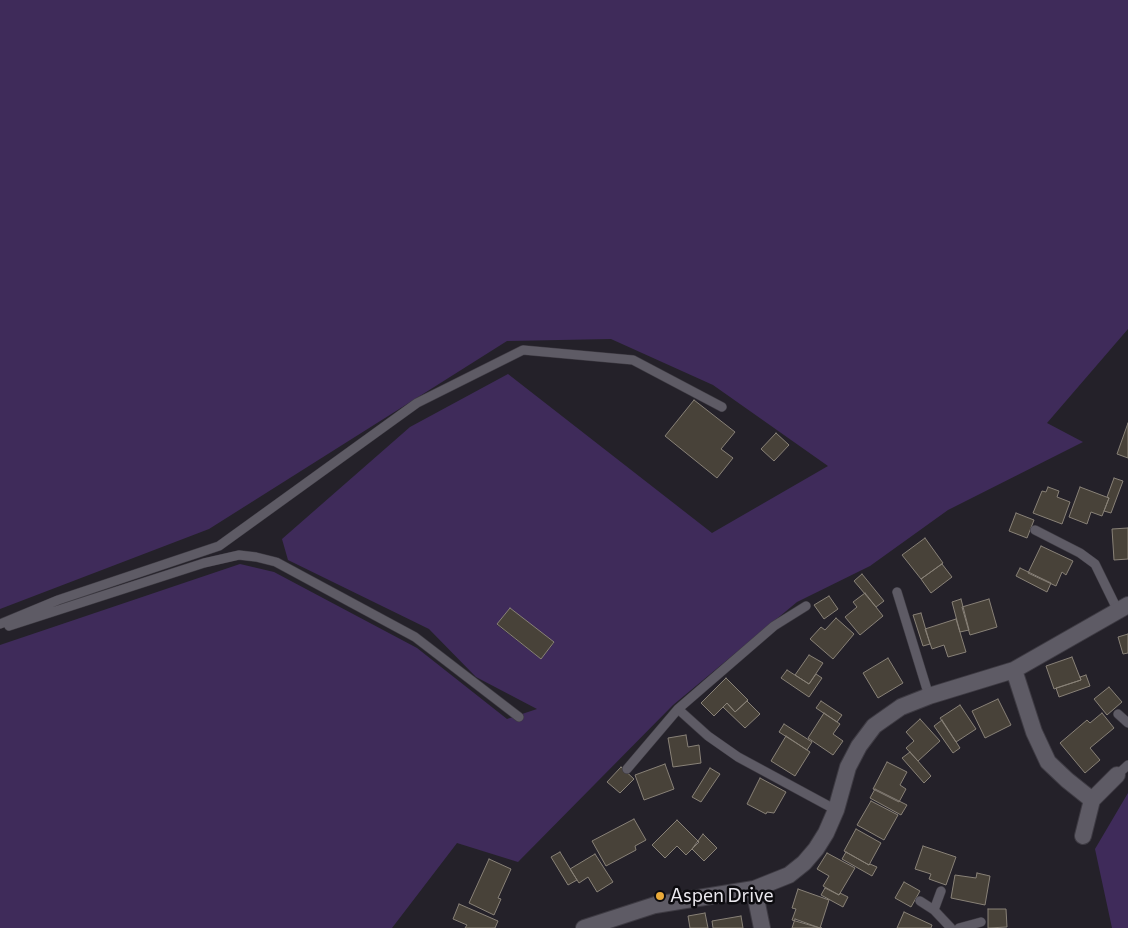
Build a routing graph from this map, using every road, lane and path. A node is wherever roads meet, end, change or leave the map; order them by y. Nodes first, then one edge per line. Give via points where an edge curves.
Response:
1 (722, 407) dead end
2 (1035, 530) dead end
3 (897, 592) dead end
4 (806, 606) dead end
5 (1123, 608) edge
6 (0, 624) edge
7 (0, 628) edge
8 (1014, 670) junction
9 (929, 696) junction
10 (678, 709) junction
11 (1118, 714) dead end
12 (519, 717) dead end
13 (1128, 724) edge
14 (627, 769) dead end
15 (1123, 770) edge
16 (1092, 800) junction
17 (836, 810) junction
18 (1083, 836) dead end
19 (754, 889) junction
20 (941, 891) dead end
21 (920, 901) dead end
22 (934, 910) junction
23 (981, 922) dead end
24 (584, 928) edge
25 (762, 928) edge
26 (951, 928) edge
27 (959, 928) edge

1 - 6 lane via 633,360 523,350 417,403 219,546 58,600
2 - 5 lane via 1095,564
3 - 9 lane
4 - 10 lane via 774,626
5 - 8 street
7 - 12 lane via 204,563 239,555 256,557 276,562 415,637
8 - 9 street
8 - 16 street via 1034,732 1048,762
9 - 17 street via 901,706 874,726 848,767
10 - 14 lane
10 - 17 lane via 738,757
11 - 13 lane
15 - 16 street
16 - 18 street
17 - 19 street via 816,850 804,863 789,875
19 - 24 street via 655,905
19 - 25 street
20 - 22 lane
21 - 22 lane
22 - 26 lane
23 - 27 lane

